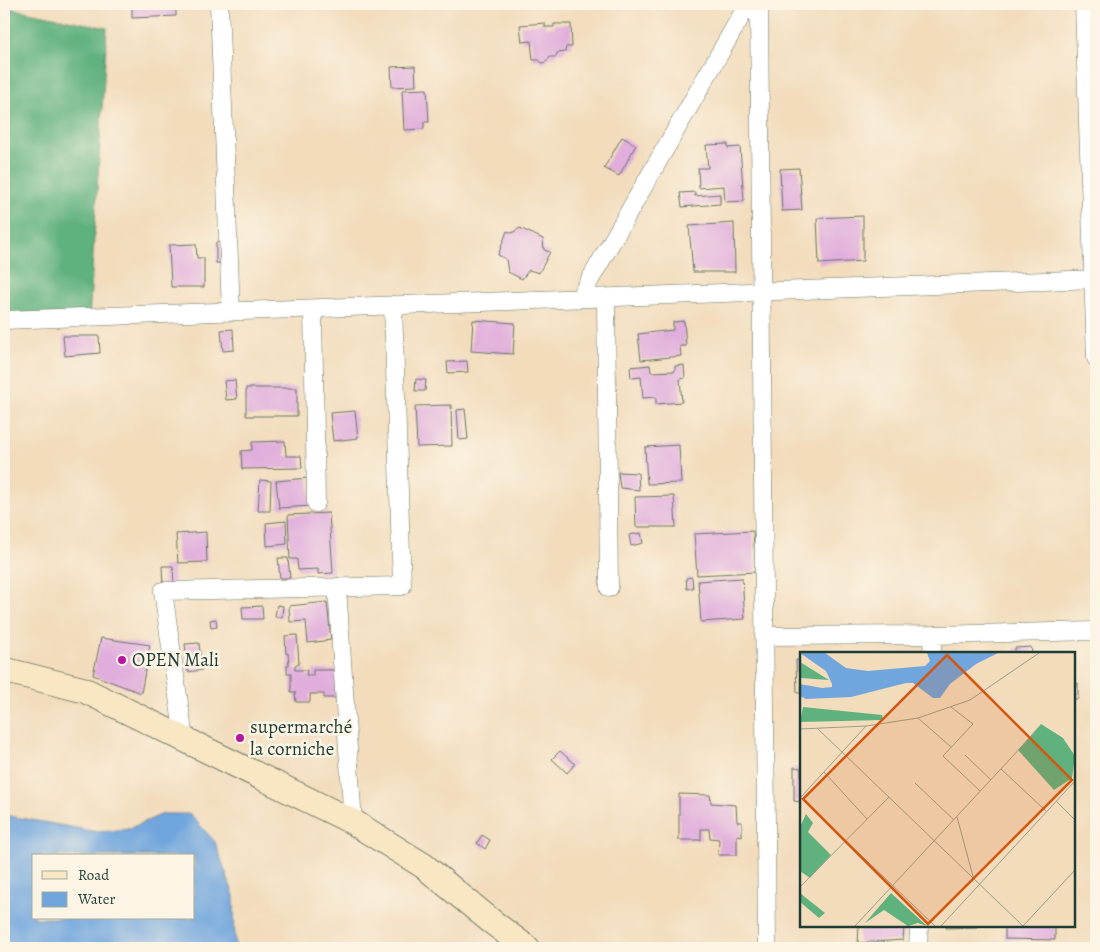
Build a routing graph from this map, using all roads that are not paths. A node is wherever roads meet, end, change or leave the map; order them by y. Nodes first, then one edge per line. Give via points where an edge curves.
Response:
1 (219, 4) edge
2 (748, 4) edge
3 (759, 4) edge
4 (1084, 4) edge
5 (1095, 279) edge
6 (761, 292) junction
7 (579, 298) junction
8 (606, 298) junction
9 (393, 306) junction
10 (312, 308) junction
11 (231, 312) junction
12 (4, 320) edge
13 (1096, 358) edge
14 (316, 503) dead end
15 (337, 587) junction
16 (609, 588) dead end
17 (1096, 631) edge
18 (933, 635) junction
19 (764, 636) junction
20 (932, 652) edge
21 (4, 670) edge
22 (184, 739) junction
23 (353, 822) junction
24 (919, 927) edge
25 (527, 948) edge
26 (767, 948) edge
27 (918, 948) edge

1 - 11 street
2 - 7 street
3 - 6 street
4 - 5 street
5 - 6 street
5 - 13 street
6 - 8 street
6 - 19 street
7 - 8 street
7 - 9 street
8 - 16 street
9 - 10 street
9 - 15 street via 402,586
10 - 11 street
10 - 14 street
11 - 12 street
15 - 22 street via 163,591
15 - 23 street
17 - 18 street
18 - 19 street
18 - 20 street
19 - 26 street
21 - 22 main road via 84,690
22 - 23 main road
23 - 25 main road via 424,866
24 - 27 street

